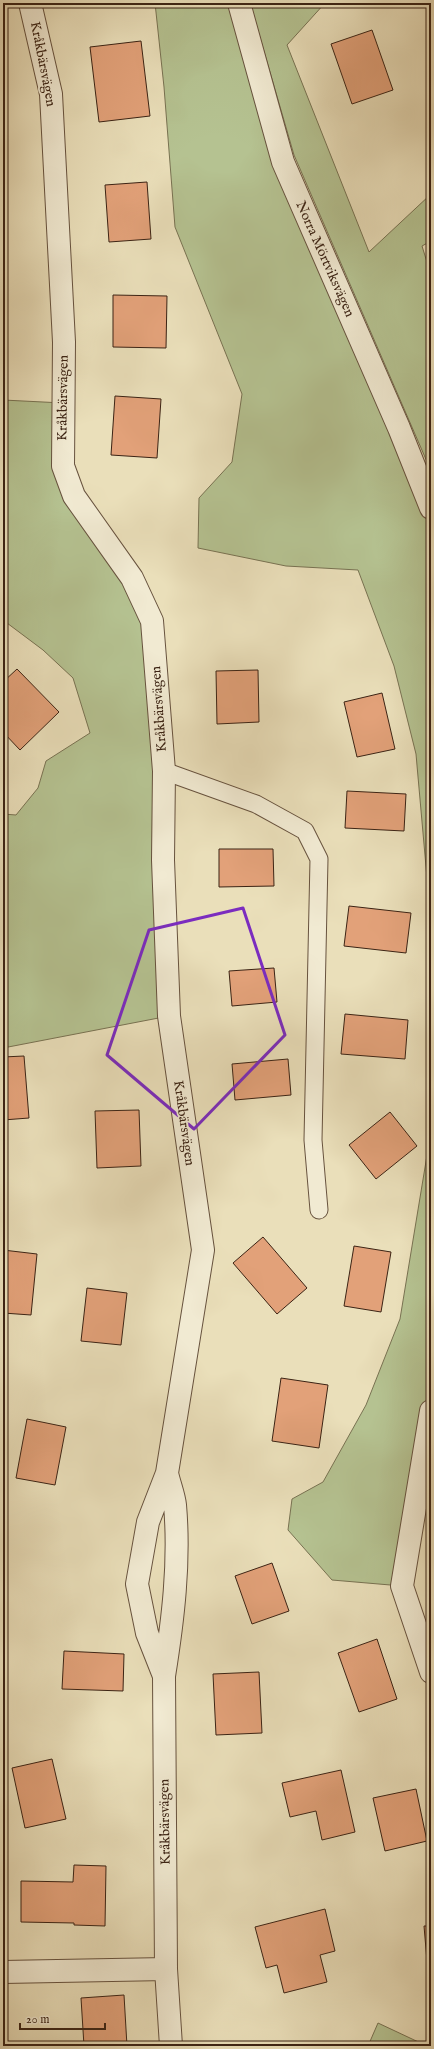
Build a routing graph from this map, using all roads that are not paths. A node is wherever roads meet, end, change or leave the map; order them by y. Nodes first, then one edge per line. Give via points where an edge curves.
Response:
1 (30, 3) edge
2 (239, 3) edge
3 (431, 508) edge
4 (164, 771) junction
5 (319, 1210) dead end
6 (431, 1411) edge
7 (166, 1473) junction
8 (431, 1672) edge
9 (164, 1676) junction
10 (166, 1969) junction
11 (3, 1972) edge
12 (171, 2046) edge

1 - 4 street, Kråkbärsvägen via 52,94 64,342 63,466 74,496 132,578 152,621
2 - 3 street, Norra Mörtviksvägen via 283,162 399,428
4 - 5 lane, Kråkbärsvägen via 256,804 305,831 320,859 313,1140
4 - 7 street, Kråkbärsvägen via 163,860 168,1016 203,1250
6 - 8 street via 402,1586
7 - 9 street, Kråkbärsvägen via 175,1504 177,1568 171,1635
7 - 9 street, Kråkbärsvägen via 148,1522 137,1584 147,1633
9 - 10 street, Kråkbärsvägen
10 - 11 street
10 - 12 street, Kråkbärsvägen

